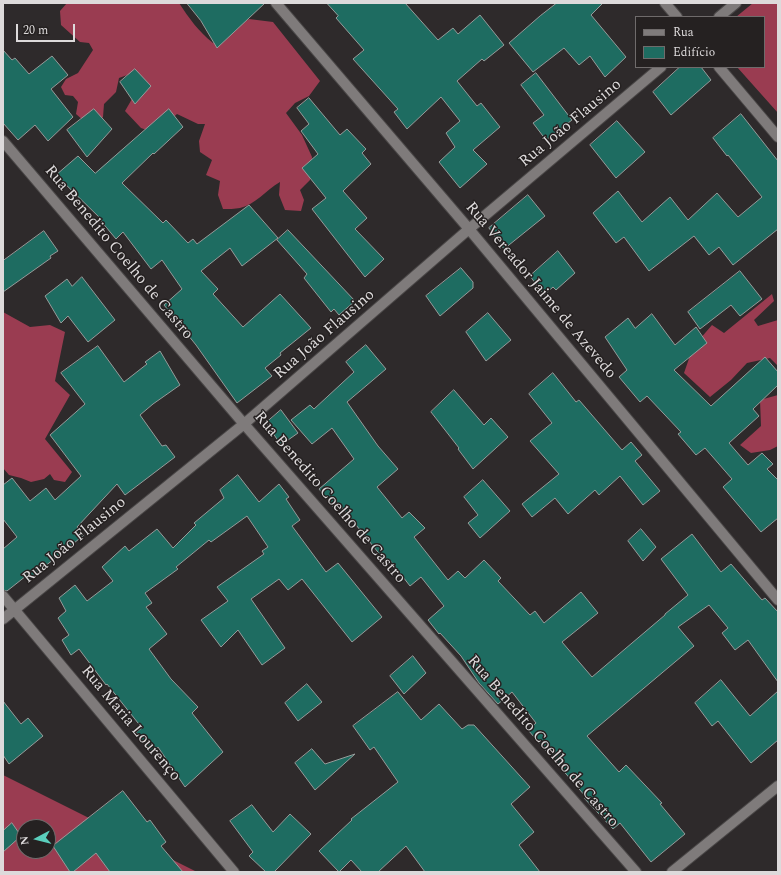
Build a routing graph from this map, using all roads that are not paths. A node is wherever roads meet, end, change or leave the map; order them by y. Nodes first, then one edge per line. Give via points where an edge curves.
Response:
1 (276, 3) edge
2 (665, 3) edge
3 (736, 3) edge
4 (676, 16) edge
5 (720, 16) edge
6 (659, 68) edge
7 (720, 68) edge
8 (778, 137) edge
9 (3, 141) edge
10 (469, 229) junction
11 (244, 424) junction
12 (3, 596) edge
13 (778, 600) edge
14 (14, 609) junction
15 (3, 619) edge
16 (778, 786) edge
17 (234, 872) edge
18 (636, 872) edge
19 (672, 872) edge

1 - 10 street, Rua Vereador Jaime de Azevedo
2 - 4 street
3 - 5 street
6 - 10 street, Rua João Flausino
7 - 8 street
9 - 11 street, Rua Benedito Coelho de Castro
10 - 11 street, Rua João Flausino
10 - 13 street, Rua Vereador Jaime de Azevedo
11 - 14 street, Rua João Flausino
11 - 18 street, Rua Benedito Coelho de Castro
12 - 14 street, Rua Maria Lourenço
14 - 15 street, Rua João Flausino
14 - 17 street, Rua Maria Lourenço
16 - 19 street

